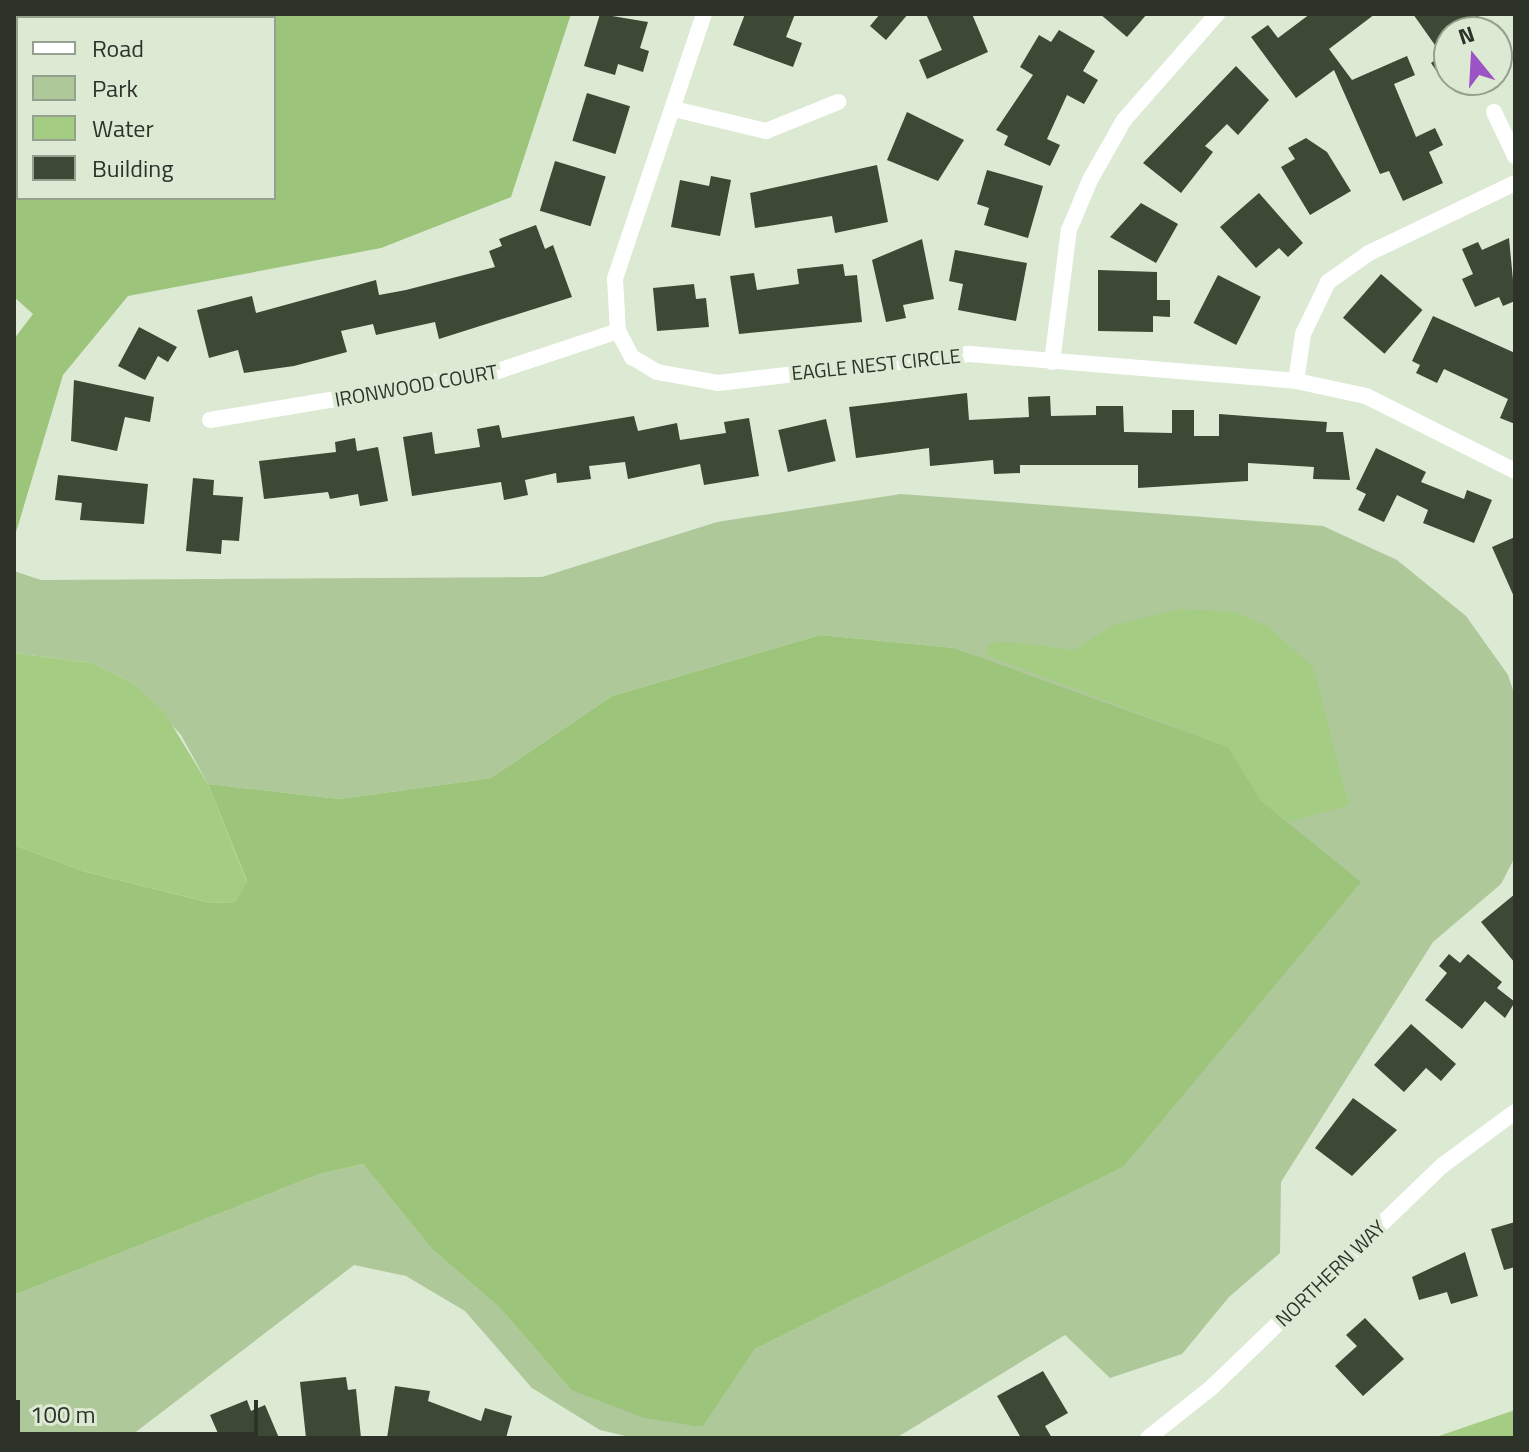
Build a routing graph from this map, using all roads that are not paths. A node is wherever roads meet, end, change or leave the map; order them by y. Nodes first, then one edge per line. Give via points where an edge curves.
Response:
1 (704, 14) edge
2 (1214, 15) edge
3 (838, 102) dead end
4 (674, 109) junction
5 (1494, 112) dead end
6 (1515, 156) edge
7 (1515, 183) edge
8 (618, 331) junction
9 (1052, 362) junction
10 (1296, 381) junction
11 (210, 420) dead end
12 (1515, 471) edge
13 (1515, 1112) edge
14 (1148, 1438) edge

1 - 4 street
2 - 9 street via 1124,120 1090,180 1069,230
3 - 4 street via 795,125 766,131
4 - 8 street via 615,279
5 - 6 street
7 - 10 street via 1369,253 1328,282 1303,334
8 - 9 street, EAGLE NEST CIRCLE via 632,357 687,382 970,354
8 - 11 street, IRONWOOD COURT via 492,373
9 - 10 street, EAGLE NEST CIRCLE
10 - 12 street, EAGLE NEST CIRCLE via 1366,396
13 - 14 street, NORTHERN WAY via 1443,1165 1211,1388

